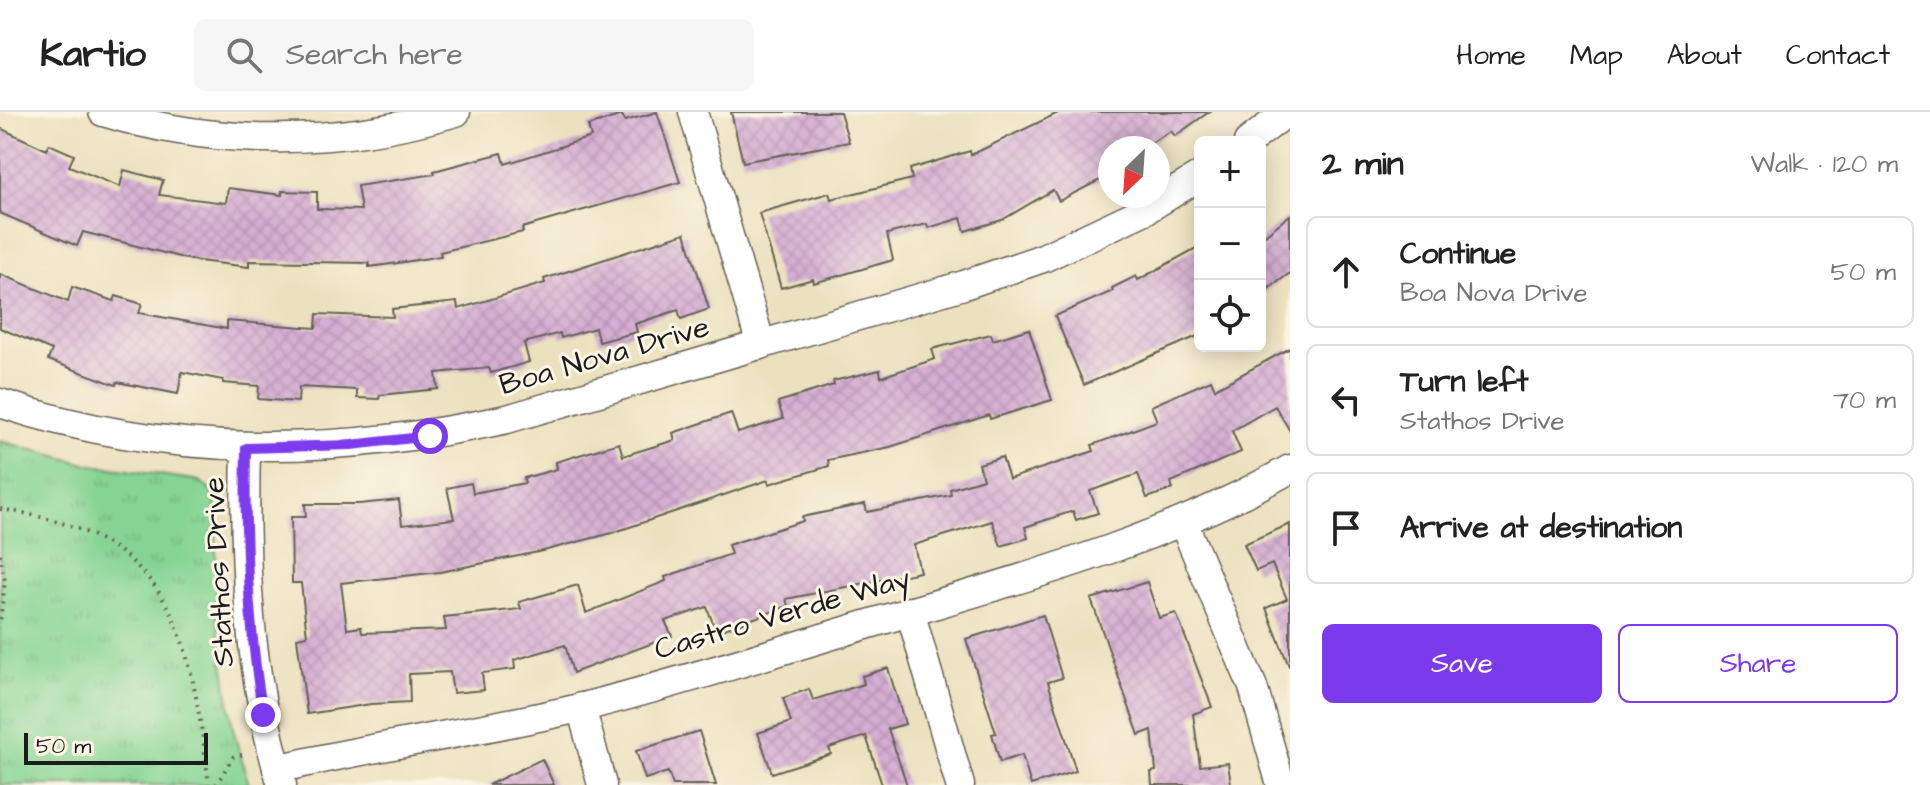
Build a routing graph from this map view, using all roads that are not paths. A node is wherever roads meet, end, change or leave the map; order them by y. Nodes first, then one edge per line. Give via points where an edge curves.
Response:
1 (103, 112) edge
2 (456, 112) edge
3 (693, 112) edge
4 (1287, 112) edge
5 (1256, 136) edge
6 (1194, 180) edge
7 (761, 345) junction
8 (0, 403) edge
9 (246, 448) junction
10 (1290, 469) edge
11 (1183, 522) junction
12 (910, 611) junction
13 (581, 707) junction
14 (277, 767) edge
15 (602, 785) edge
16 (960, 785) edge
17 (1281, 785) edge

1 - 2 street via 194,133 263,139 378,131
3 - 7 street
4 - 5 street
6 - 7 street, Boa Nova Drive via 1043,258
7 - 9 street, Boa Nova Drive via 507,419 430,436
8 - 9 street, Boa Nova Drive via 112,432
9 - 14 street, Stathos Drive via 244,549 250,632
10 - 11 street, Castro Verde Way
11 - 12 street, Castro Verde Way via 1102,554
11 - 17 street via 1253,687
12 - 13 street, Castro Verde Way
12 - 16 street
13 - 14 street, Castro Verde Way
13 - 15 street

